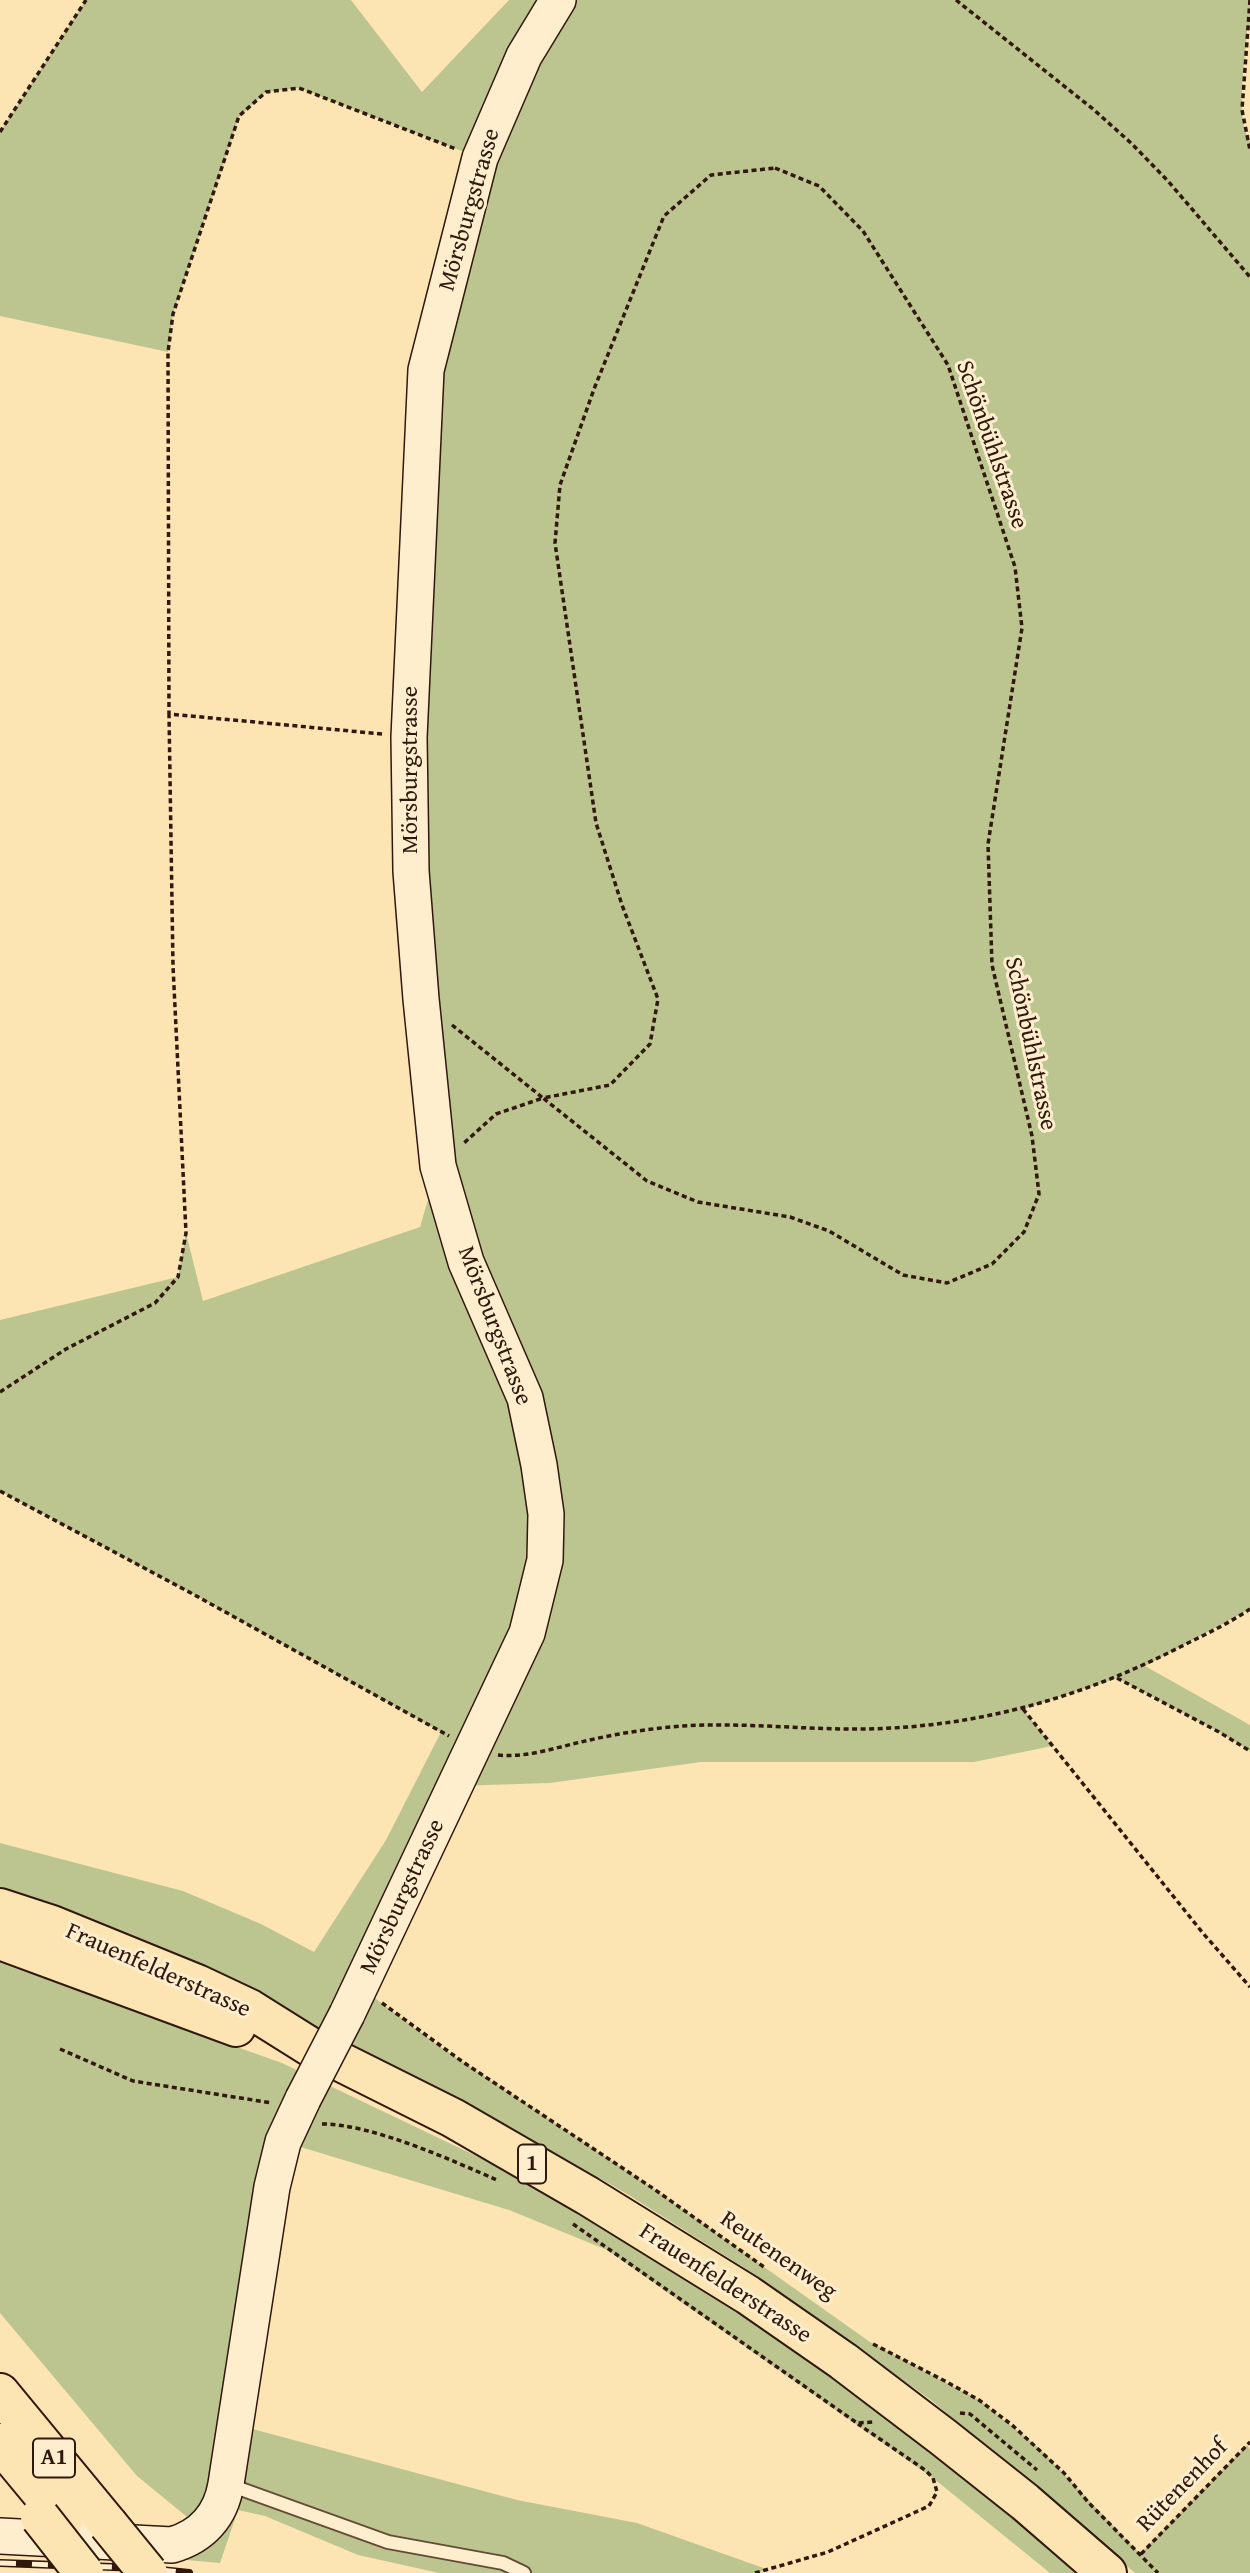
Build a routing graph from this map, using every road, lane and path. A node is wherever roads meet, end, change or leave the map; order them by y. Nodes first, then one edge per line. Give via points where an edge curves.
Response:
1 (86, 0) edge
2 (558, 0) edge
3 (956, 0) edge
4 (1250, 0) edge
5 (0, 132) edge
6 (1250, 150) edge
7 (480, 158) junction
8 (1250, 277) edge
9 (169, 714) junction
10 (409, 737) junction
11 (421, 999) junction
12 (543, 1098) junction
13 (438, 1166) junction
14 (0, 1392) edge
15 (0, 1492) edge
16 (1250, 1609) edge
17 (1117, 1678) junction
18 (1023, 1709) junction
19 (472, 1750) junction
20 (1250, 1751) edge
21 (0, 1908) edge
22 (0, 1940) edge
23 (1250, 1987) edge
24 (353, 2000) junction
25 (309, 2046) junction
26 (60, 2049) dead end
27 (308, 2110) junction
28 (502, 2182) dead end
29 (563, 2216) dead end
30 (768, 2270) dead end
31 (870, 2343) dead end
32 (0, 2393) edge
33 (954, 2412) dead end
34 (877, 2422) dead end
35 (856, 2423) junction
36 (1250, 2442) edge
37 (0, 2443) edge
38 (0, 2471) edge
39 (1044, 2477) dead end
40 (226, 2484) junction
41 (1088, 2501) junction
42 (1076, 2504) dead end
43 (52, 2518) junction
44 (0, 2536) edge
45 (1141, 2554) junction
46 (85, 2573) edge
47 (106, 2573) edge
48 (148, 2573) edge
49 (524, 2573) edge
50 (755, 2573) edge
51 (1107, 2573) edge
52 (1158, 2573) edge

1 - 5 path
2 - 7 street, Mörsburgstrasse via 524,56
3 - 8 path via 1131,143
4 - 6 path via 1242,110
7 - 9 path via 299,88 266,92 239,116 173,314 168,352
7 - 10 street, Mörsburgstrasse via 426,370
9 - 10 path
9 - 14 path via 173,966 186,1233 178,1277 155,1303 66,1349
10 - 11 street, Mörsburgstrasse via 411,871
11 - 12 path, Schönbühlstrasse
11 - 13 street, Mörsburgstrasse
12 - 12 path, Schönbühlstrasse via 648,1181 698,1202 790,1217 829,1231 903,1275 947,1283 992,1264 1024,1232 1039,1194 1032,1136 992,965 988,844 1022,628 1015,568 948,365 863,231 819,186 775,168 711,175 664,216 560,485 555,543 596,823 658,999 650,1044 610,1085
12 - 13 path, Schönbühlstrasse via 496,1114
13 - 19 street, Mörsburgstrasse via 466,1262 525,1398 546,1514 545,1560 527,1633
15 - 19 path
16 - 17 path
17 - 18 path
17 - 20 path
18 - 19 path via 894,1728 722,1725 611,1736 511,1756
18 - 23 path
19 - 24 street, Mörsburgstrasse
21 - 25 main road, Frauenfelderstrasse / 1 via 197,1984 250,2009
22 - 25 main road, Frauenfelderstrasse / 1 via 242,2029
24 - 27 street, Mörsburgstrasse, bridge
24 - 30 path, Reutenenweg via 455,2057
25 - 51 main road, Frauenfelderstrasse / 1 via 453,2118 748,2295 943,2437
26 - 27 path via 133,2081
27 - 28 path
27 - 40 street, Mörsburgstrasse via 284,2142 272,2187
29 - 35 path
31 - 41 path via 979,2400 1039,2448
32 - 48 main road, A1, bridge
33 - 39 path via 970,2414
34 - 35 path
35 - 50 path via 933,2478 937,2492 929,2506 828,2552
36 - 45 path, Rütenenhof
37 - 43 main road, A1
38 - 43 main road
40 - 44 street, Mörsburgstrasse via 213,2519 194,2536 172,2545
40 - 49 lane via 388,2542 503,2563
41 - 42 path
41 - 45 path
43 - 46 main road, bridge
43 - 47 main road, A1
45 - 52 path

